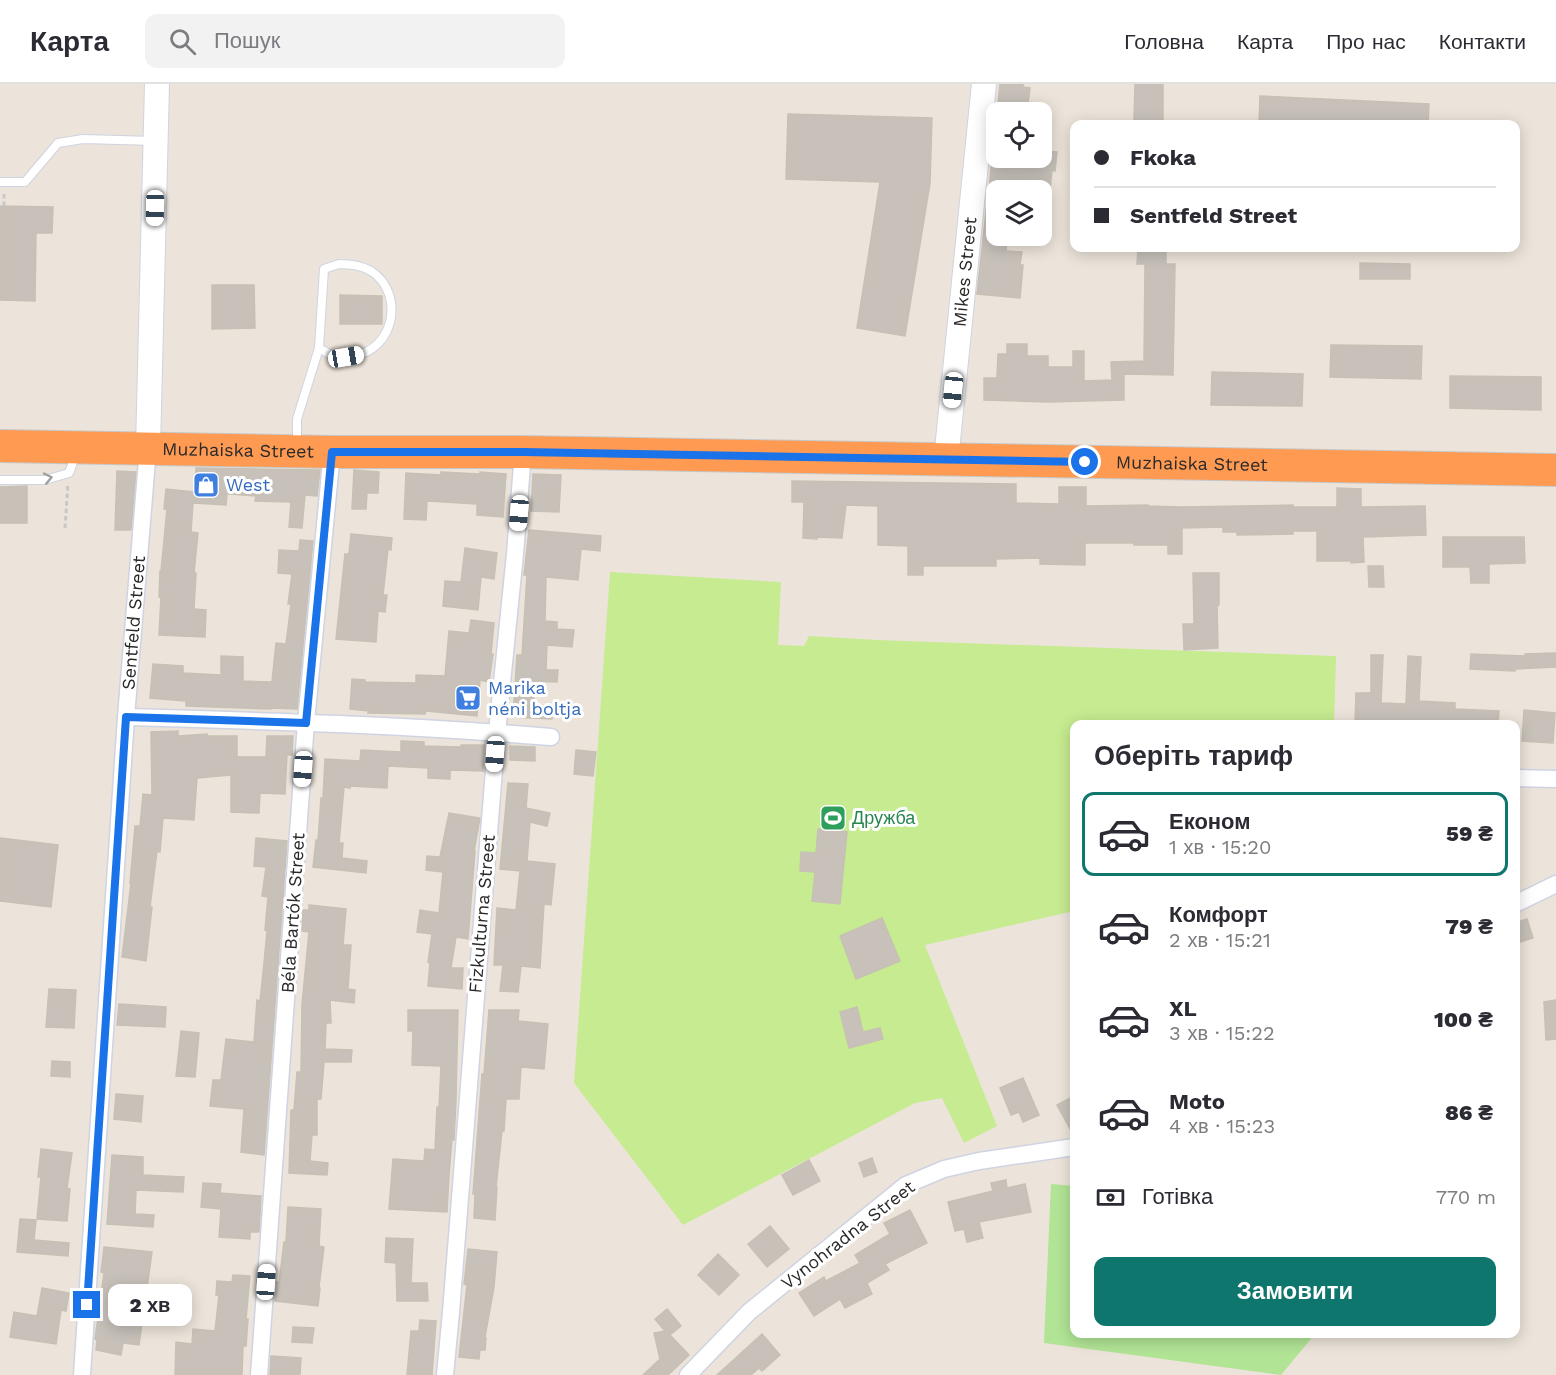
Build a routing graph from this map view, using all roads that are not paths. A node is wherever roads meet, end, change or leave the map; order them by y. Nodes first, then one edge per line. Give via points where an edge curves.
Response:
1 (158, 84) edge
2 (984, 84) edge
3 (157, 141) junction
4 (0, 182) edge
5 (319, 348) junction
6 (0, 446) edge
7 (148, 448) junction
8 (296, 451) junction
9 (332, 452) junction
10 (523, 452) junction
11 (74, 460) junction
12 (946, 460) junction
13 (1556, 470) edge
14 (0, 480) edge
15 (126, 717) junction
16 (306, 723) junction
17 (497, 732) junction
18 (551, 737) dead end
19 (1520, 778) edge
20 (1556, 778) edge
21 (1556, 884) edge
22 (1520, 902) edge
23 (1070, 1148) edge
24 (82, 1375) edge
25 (260, 1375) edge
26 (445, 1375) edge
27 (688, 1375) edge

1 - 3 main road, Sentfeld Street
2 - 12 main road, Mikes Street
3 - 4 lane via 83,139 58,143 25,182
3 - 7 main road, Sentfeld Street
5 - 5 lane via 332,355 360,355 384,338 393,310 390,295 370,270 355,264 324,269
5 - 8 lane via 297,419
6 - 11 highway, Muzhaiska Street
7 - 8 highway, Muzhaiska Street
7 - 11 highway, Muzhaiska Street
7 - 15 street, Sentfeld Street
8 - 9 highway, Muzhaiska Street
9 - 10 highway, Muzhaiska Street
9 - 16 street, Béla Bartók Street
10 - 12 highway, Muzhaiska Street
10 - 17 street, Fizkulturna Street
14 -> 11 lane via 45,480
12 - 13 highway, Muzhaiska Street
15 - 16 street
15 - 24 street, Sentfeld Street
16 - 17 street
16 - 25 street, Béla Bartók Street
17 - 18 street
17 - 26 street, Fizkulturna Street
19 - 20 street
21 - 22 street
23 - 27 street, Vynohradna Street via 979,1161 944,1169 906,1185 749,1312

